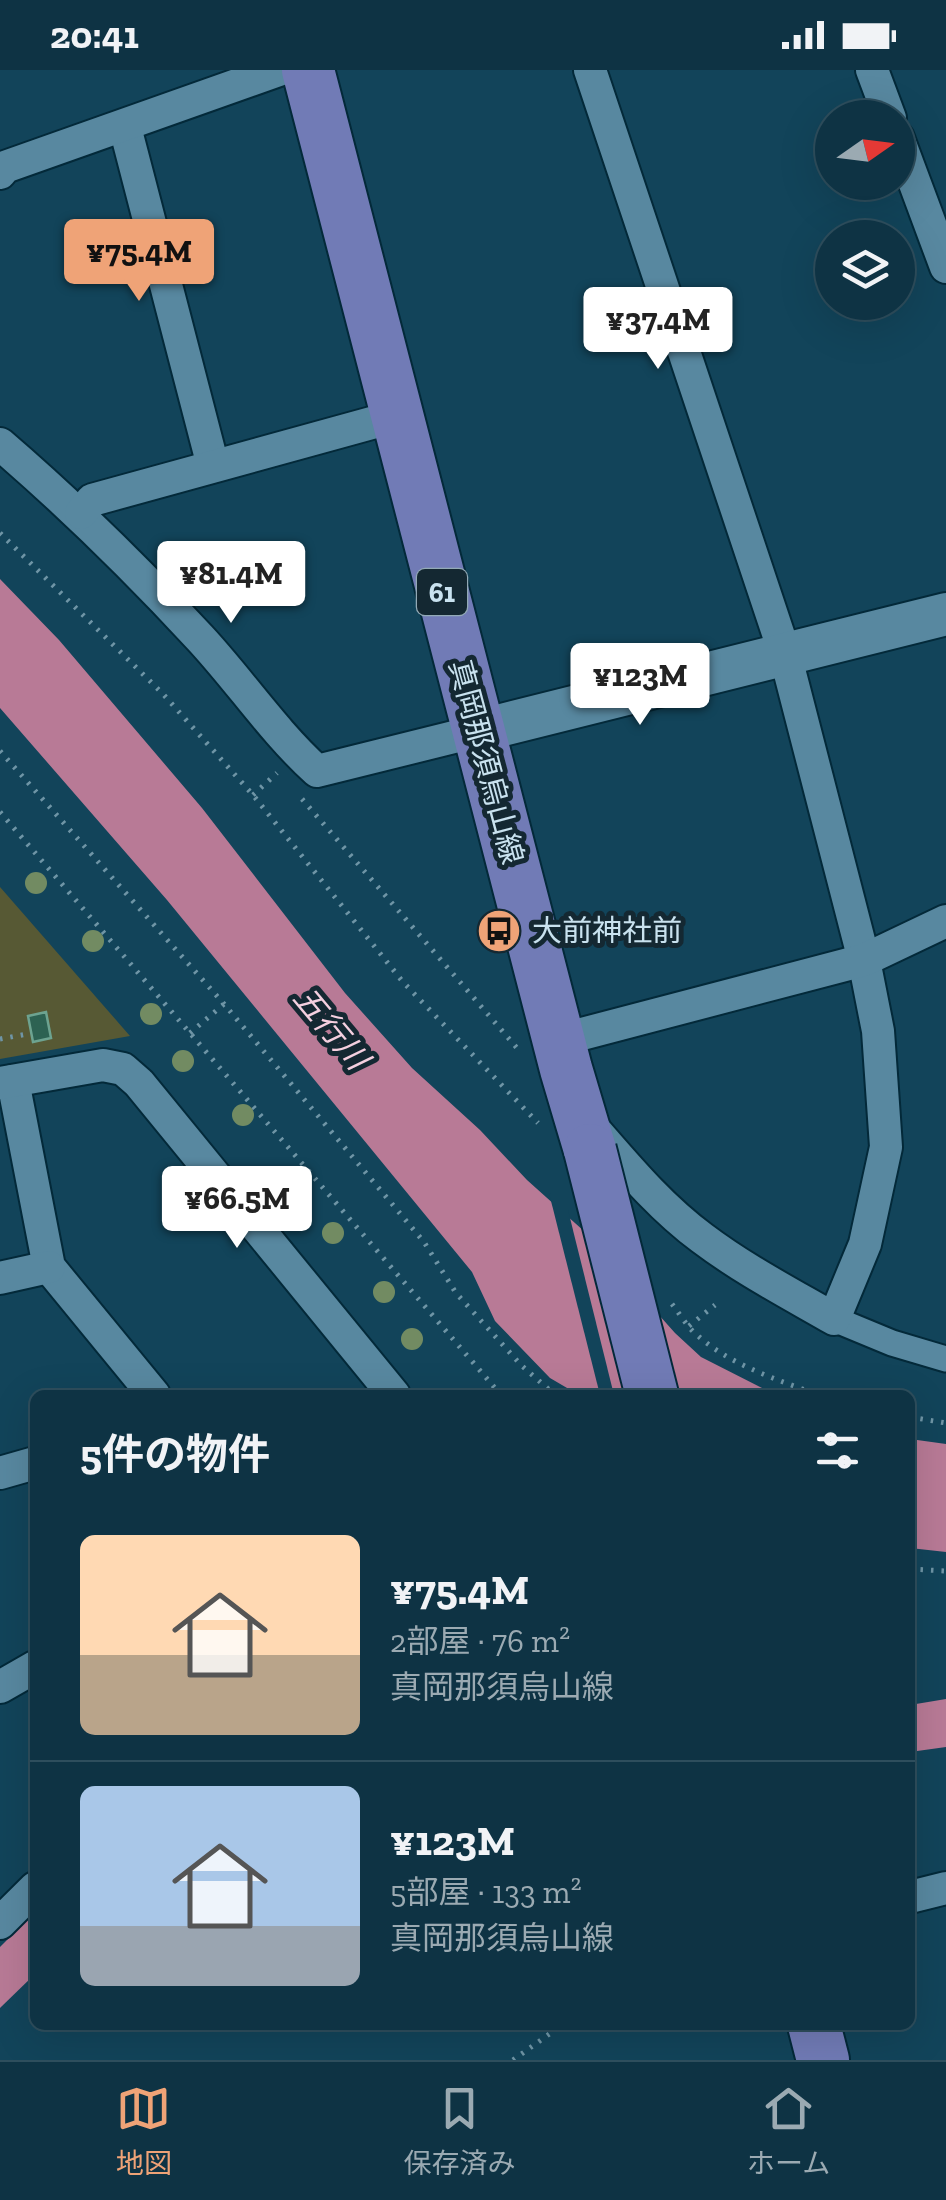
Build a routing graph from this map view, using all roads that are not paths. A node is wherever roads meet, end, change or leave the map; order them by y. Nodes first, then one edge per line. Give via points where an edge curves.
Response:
1 (279, 70) edge
2 (308, 70) edge
3 (590, 70) edge
4 (872, 70) edge
5 (883, 100) edge
6 (125, 127) junction
7 (2, 163) edge
8 (915, 184) edge
9 (946, 267) edge
10 (397, 416) junction
11 (0, 444) edge
12 (213, 466) junction
13 (81, 513) junction
14 (946, 614) edge
15 (785, 654) junction
16 (478, 731) junction
17 (946, 921) edge
18 (864, 960) junction
19 (559, 1040) junction
20 (6, 1082) edge
21 (573, 1132) junction
22 (49, 1268) junction
23 (0, 1278) edge
24 (834, 1319) junction
25 (946, 1359) edge
26 (150, 1390) edge
27 (390, 1390) edge
28 (650, 1390) edge
29 (30, 1464) edge
30 (0, 1472) edge
31 (30, 1670) edge
32 (0, 1687) edge
33 (946, 1888) edge
34 (30, 1893) edge
35 (915, 1896) edge
36 (0, 1923) edge
37 (815, 2030) edge
38 (823, 2060) edge

1 - 6 street
2 - 10 main road, 真岡那須烏山線 / 61
3 - 15 street
4 - 5 street
6 - 7 street
6 - 12 street
8 - 9 street
10 - 12 street
10 - 16 main road, 真岡那須烏山線 / 61
11 - 13 street
12 - 13 street via 92,500
13 - 16 street via 318,771
14 - 15 street
15 - 16 street
15 - 18 street
16 - 19 main road, 真岡那須烏山線 / 61
17 - 18 street
18 - 19 street
18 - 24 street via 878,1031 886,1147 865,1244
19 - 21 main road, 真岡那須烏山線 / 61
20 - 22 street
20 - 27 street via 123,1068
21 - 24 street via 698,1236
21 - 28 main road, 真岡那須烏山線 / 61, bridge
22 - 23 street
22 - 26 street
24 - 25 street
29 - 30 street
31 - 32 street
33 - 35 street
34 - 36 street
37 - 38 main road

